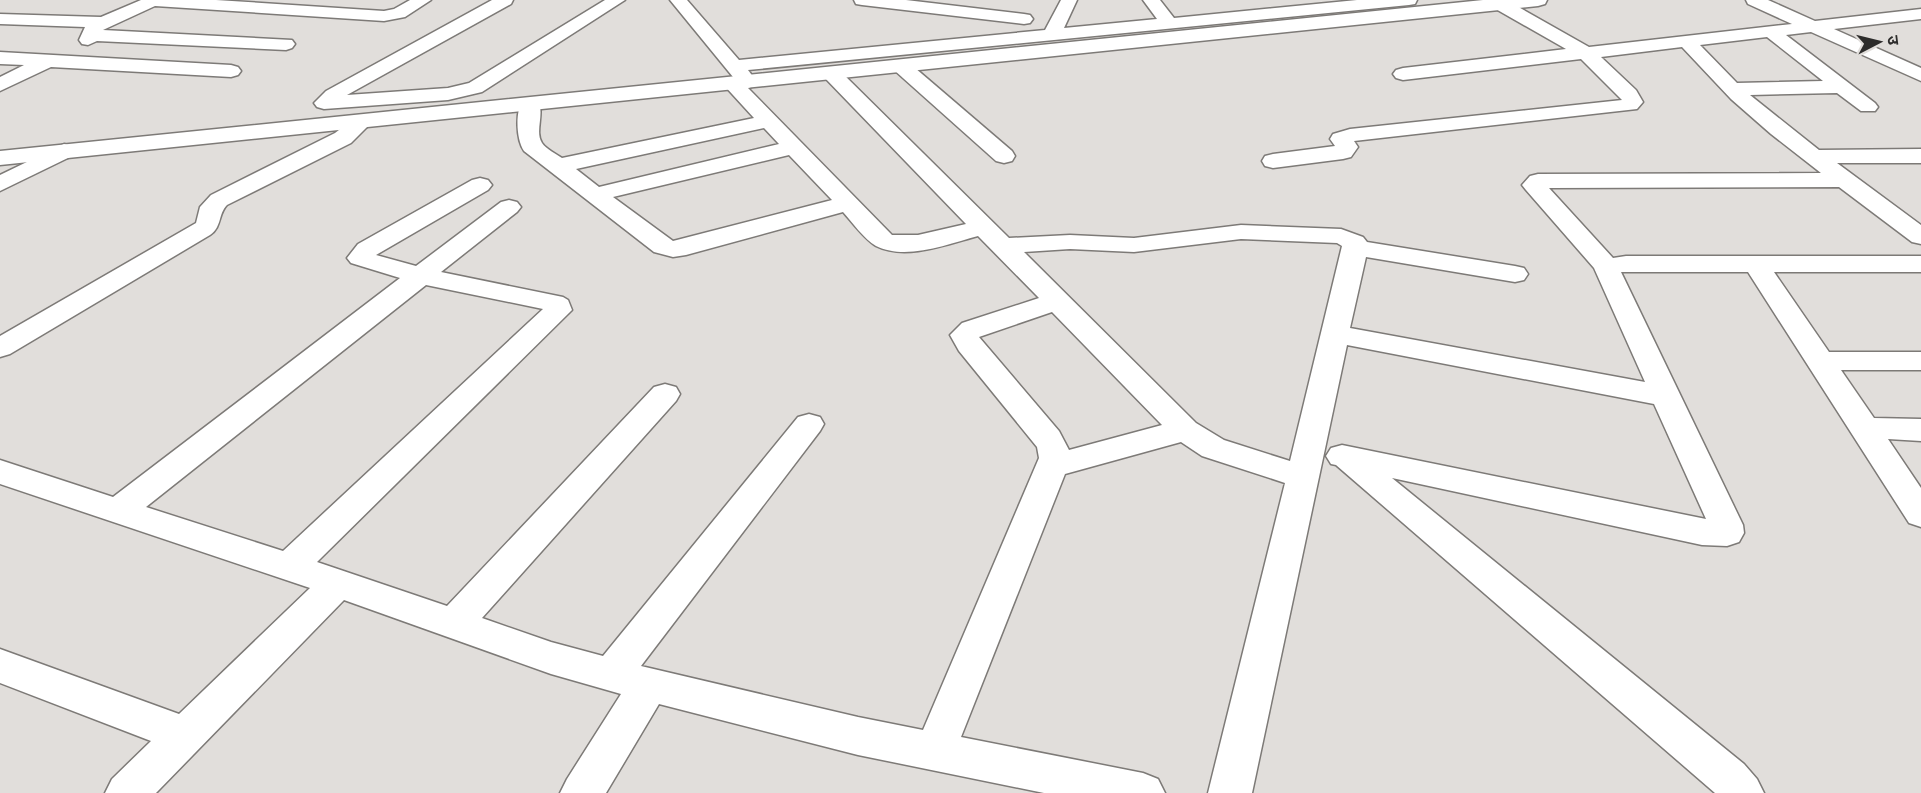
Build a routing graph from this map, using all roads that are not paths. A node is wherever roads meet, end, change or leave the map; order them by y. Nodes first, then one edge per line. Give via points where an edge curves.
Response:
1 (423, 0) edge
2 (505, 0) edge
3 (617, 0) edge
4 (678, 0) edge
5 (862, 0) edge
6 (1069, 0) edge
7 (1151, 0) edge
8 (1240, 0) edge
9 (1409, 0) edge
10 (1538, 0) edge
11 (1754, 0) edge
12 (153, 1) edge
13 (1500, 4) junction
14 (1921, 14) edge
15 (988, 15) junction
16 (1024, 19) dead end
17 (0, 20) edge
18 (1259, 21) junction
19 (1170, 24) junction
20 (1815, 27) junction
21 (99, 28) junction
22 (1771, 32) junction
23 (1051, 36) junction
24 (1687, 42) junction
25 (286, 44) dead end
26 (970, 52) junction
27 (1586, 53) junction
28 (0, 58) edge
29 (46, 61) junction
30 (901, 66) junction
31 (231, 71) dead end
32 (1917, 71) edge
33 (831, 73) junction
34 (1403, 75) dead end
35 (740, 76) junction
36 (0, 85) edge
37 (1842, 87) junction
38 (1733, 89) junction
39 (530, 104) junction
40 (1868, 107) dead end
41 (376, 112) junction
42 (768, 121) junction
43 (794, 147) junction
44 (64, 151) junction
45 (1004, 156) dead end
46 (1921, 156) edge
47 (1814, 157) junction
48 (0, 158) edge
49 (1273, 161) dead end
50 (557, 166) junction
51 (1845, 180) junction
52 (0, 184) edge
53 (480, 185) dead end
54 (593, 195) junction
55 (848, 203) junction
56 (509, 207) dead end
57 (993, 236) junction
58 (1921, 237) edge
59 (1355, 248) junction
60 (1756, 264) junction
61 (1921, 264) edge
62 (1607, 267) junction
63 (1515, 274) dead end
64 (421, 276) junction
65 (1057, 301) junction
66 (1335, 334) junction
67 (0, 348) edge
68 (1820, 361) junction
69 (1921, 361) edge
70 (665, 394) dead end
71 (1666, 396) junction
72 (809, 424) dead end
73 (1864, 428) junction
74 (1185, 430) junction
75 (1921, 430) edge
76 (1318, 460) junction
77 (1051, 466) junction
78 (0, 472) edge
79 (1916, 498) edge
80 (118, 511) junction
81 (289, 567) junction
82 (338, 583) junction
83 (453, 625) junction
84 (0, 666) edge
85 (630, 680) junction
86 (186, 735) junction
87 (934, 752) junction
88 (128, 793) edge
89 (582, 793) edge
90 (1143, 793) edge
91 (1230, 793) edge
92 (1742, 793) edge

1 - 12 street via 384,16
2 - 41 street via 324,104
3 - 41 street via 475,88
4 - 35 street
5 - 15 street
6 - 23 street
7 - 19 street
8 - 18 street
9 - 18 street
10 - 13 street
11 - 20 street
12 - 21 street
13 - 18 street
13 - 27 street
14 - 20 street
15 - 16 street
15 - 26 street via 969,38
17 - 21 street
18 - 19 street
18 - 26 street
19 - 23 street
20 - 22 street
20 - 32 street
21 - 25 street
21 - 29 street
22 - 24 street
22 - 37 street
23 - 26 street
24 - 27 street
24 - 38 street
26 - 30 street
26 - 35 street
27 - 34 street
27 - 49 street via 1634,102 1350,135 1341,139 1347,147 1343,152
28 - 29 street
29 - 31 street
29 - 36 street
30 - 33 street
30 - 45 street
33 - 35 street
33 - 57 street
35 - 39 street
35 - 42 street
37 - 38 street
37 - 40 street
38 - 47 street
39 - 41 street
39 - 50 street via 529,141
41 - 44 street
41 - 67 street via 352,133 317,153 228,194 212,207 207,226
42 - 43 street
42 - 50 street
43 - 54 street
43 - 55 street
44 - 48 street
44 - 52 street
46 - 47 street
47 - 51 street
50 - 54 street
51 - 58 street
51 - 62 street via 1538,181 1534,185
53 - 64 street via 360,255 363,260
54 - 55 street via 663,247 673,249
55 - 57 street via 891,244
56 - 64 street
57 - 59 street via 1134,245 1241,232 1350,238
57 - 65 street
59 - 63 street
59 - 66 street
60 - 61 street
60 - 62 street
60 - 68 street
62 - 71 street
64 - 80 street
64 - 81 street via 554,303 558,310
65 - 74 street
65 - 77 street via 964,334 1053,447 1055,458
66 - 71 street
66 - 76 street
68 - 69 street
68 - 73 street
70 - 83 street
71 - 76 street via 1726,532 1702,532
72 - 85 street
73 - 75 street
73 - 79 street
74 - 76 street via 1214,448
74 - 77 street
76 - 91 street
76 - 92 street via 1359,467
77 - 87 street
78 - 80 street
80 - 81 street
81 - 82 street
82 - 83 street
82 - 86 street
83 - 85 street
84 - 86 street
85 - 87 street
85 - 89 street
86 - 88 street
87 - 90 street

